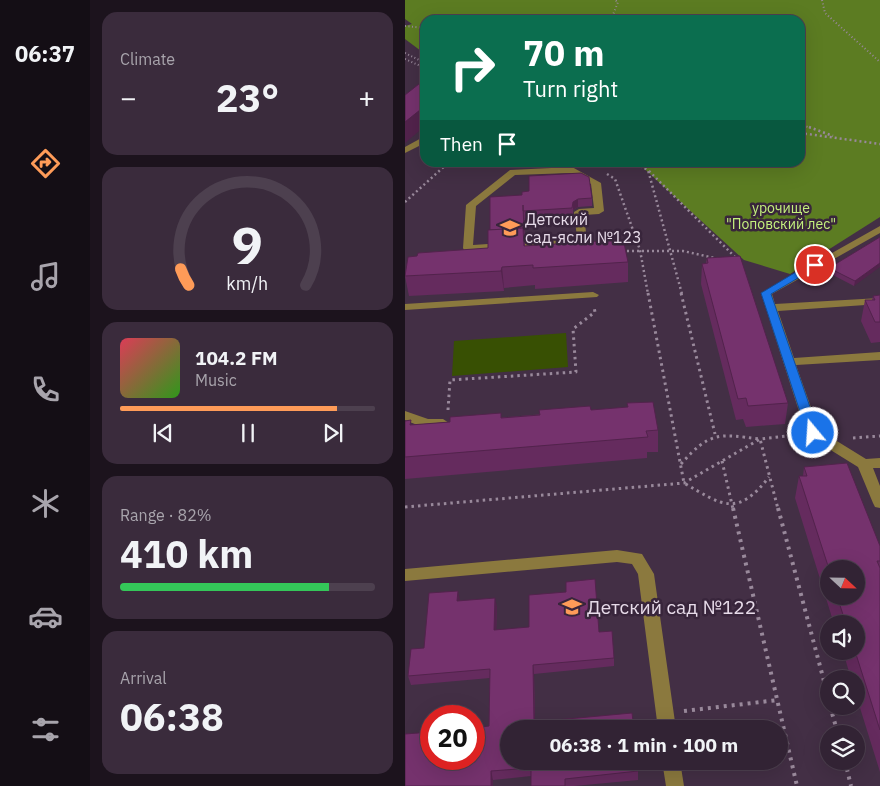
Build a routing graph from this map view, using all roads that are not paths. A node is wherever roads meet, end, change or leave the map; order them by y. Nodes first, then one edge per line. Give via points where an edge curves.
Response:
1 (420, 143) edge
2 (405, 150) edge
3 (596, 183) joint
4 (880, 229) edge
5 (593, 295) road end
6 (880, 302) edge
7 (405, 307) edge
8 (771, 308) junction
9 (880, 356) edge
10 (789, 362) junction
11 (405, 415) edge
12 (452, 422) edge
13 (880, 463) edge
14 (864, 464) junction
15 (880, 503) edge
16 (405, 575) edge
17 (666, 720) edge
18 (672, 770) edge
19 (675, 786) edge

1 - 2 lane
3 - 3 lane via 599,212 579,212 582,241 468,248 471,205 513,172 571,170
4 - 8 lane via 766,293
5 - 7 lane
6 - 8 lane
8 - 10 lane
9 - 10 lane
10 - 14 lane via 813,433
11 - 12 lane via 427,424
13 - 14 lane
14 - 15 lane
16 - 17 lane via 617,556 637,558 646,574
18 - 19 lane

